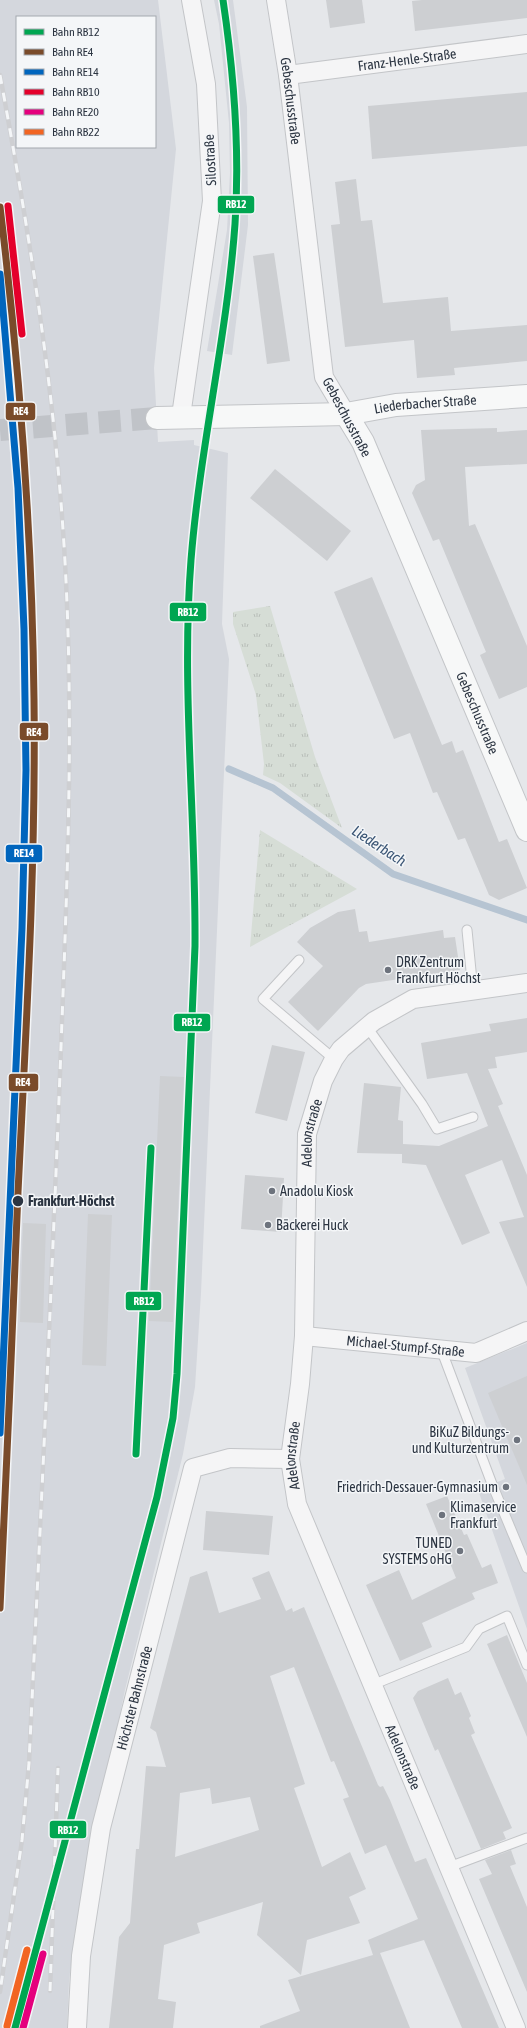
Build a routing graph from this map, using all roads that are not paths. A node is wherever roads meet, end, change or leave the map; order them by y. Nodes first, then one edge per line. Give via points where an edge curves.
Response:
1 (191, 0) edge
2 (276, 0) edge
3 (527, 44) edge
4 (288, 75) junction
5 (527, 396) edge
6 (346, 414) junction
7 (180, 416) junction
8 (157, 418) tunnel mouth
9 (527, 830) edge
10 (467, 930) dead end
11 (299, 960) dead end
12 (527, 983) edge
13 (473, 991) junction
14 (367, 1027) junction
15 (334, 1059) junction
16 (473, 1117) dead end
17 (527, 1331) edge
18 (304, 1336) junction
19 (441, 1349) junction
20 (290, 1459) junction
21 (527, 1568) edge
22 (527, 1665) edge
23 (372, 1685) junction
24 (527, 1838) edge
25 (449, 1867) junction
26 (77, 2028) edge
27 (516, 2028) edge

1 - 7 street, Silostraße via 206,84 212,201
2 - 4 street, Gebeschusstraße
3 - 4 street, Franz-Henle-Straße
4 - 6 street, Gebeschusstraße via 324,377
5 - 6 street, Liederbacher Straße via 396,405
6 - 7 street, Liederbacher Straße
6 - 9 street, Gebeschusstraße via 363,442
7 - 8 street, Liederbacher Straße
10 - 13 lane
11 - 15 lane via 263,999
12 - 13 street, Adelonstraße
13 - 14 street, Adelonstraße via 413,999
14 - 15 street, Adelonstraße via 341,1049
14 - 16 lane via 437,1129
15 - 18 street, Adelonstraße via 323,1081 307,1134
17 - 19 street, Michael-Stumpf-Straße via 476,1353
18 - 19 street, Michael-Stumpf-Straße
18 - 20 street, Adelonstraße
19 - 21 lane
20 - 23 street, Adelonstraße via 297,1504
20 - 26 street, Höchster Bahnstraße via 230,1458 192,1468 101,1828 81,1956
22 - 23 lane via 507,1616 479,1629 466,1647
23 - 25 street, Adelonstraße
24 - 25 lane
25 - 27 street, Adelonstraße

